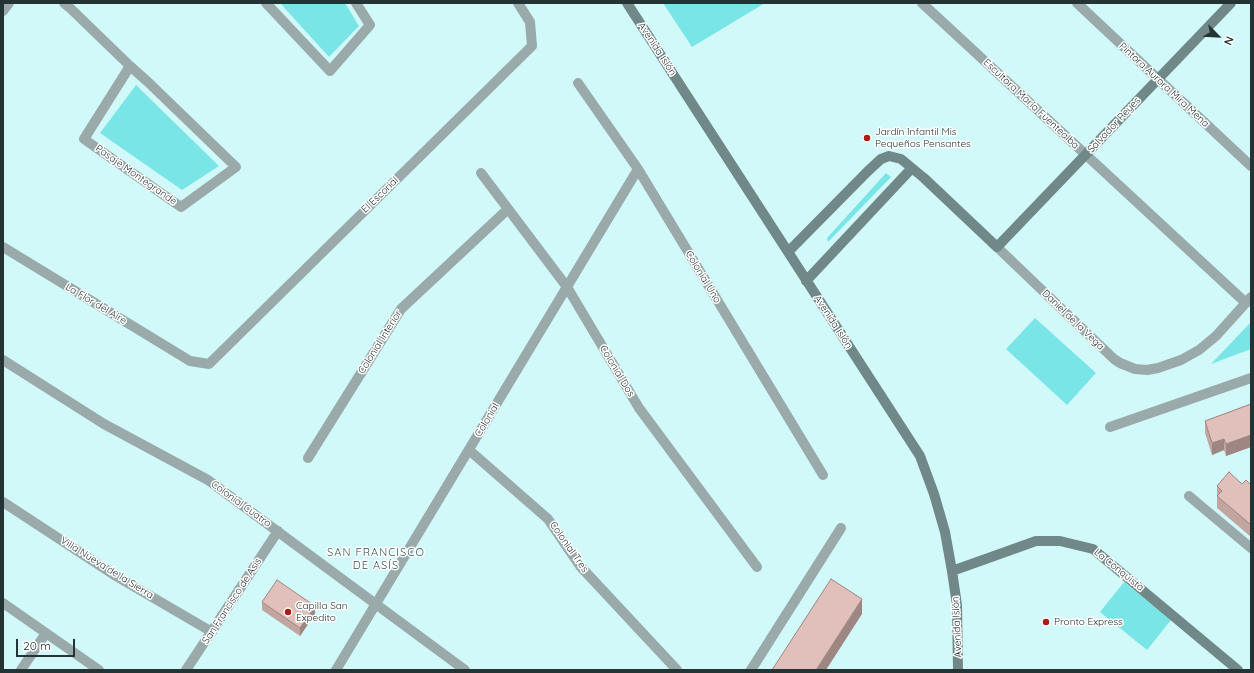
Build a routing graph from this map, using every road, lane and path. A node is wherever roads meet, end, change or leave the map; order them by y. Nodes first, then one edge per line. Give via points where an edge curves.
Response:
1 (9, 3) edge
2 (64, 3) edge
3 (266, 3) edge
4 (356, 3) edge
5 (518, 3) edge
6 (627, 3) edge
7 (922, 3) edge
8 (1077, 3) edge
9 (1231, 3) edge
10 (3, 11) edge
11 (130, 66) junction
12 (1158, 79) junction
13 (578, 84) dead end
14 (1086, 154) junction
15 (1251, 166) edge
16 (638, 169) junction
17 (911, 169) junction
18 (481, 173) dead end
19 (508, 209) junction
20 (3, 247) edge
21 (997, 247) junction
22 (788, 252) junction
23 (806, 281) junction
24 (567, 287) junction
25 (1248, 300) edge
26 (3, 360) edge
27 (190, 361) joint
28 (1251, 378) edge
29 (1110, 427) dead end
30 (469, 450) junction
31 (308, 458) dead end
32 (823, 475) dead end
33 (1189, 496) dead end
34 (3, 502) edge
35 (841, 528) dead end
36 (278, 531) junction
37 (1251, 548) edge
38 (757, 566) dead end
39 (952, 571) junction
40 (377, 603) junction
41 (3, 604) edge
42 (212, 632) junction
43 (46, 633) junction
44 (21, 670) edge
45 (99, 670) edge
46 (186, 670) edge
47 (336, 670) edge
48 (465, 670) edge
49 (677, 670) edge
50 (751, 670) edge
51 (958, 670) edge
52 (1238, 670) edge

1 - 10 street
2 - 11 street, Pasaje Montegrande
3 - 4 street via 330,71 370,25
5 - 27 street, El Escorial via 530,22 532,46 209,364
6 - 22 street, Avenida Islón
7 - 14 street, Escultora María Fuentealba
8 - 12 street, Pintora Aurora Mira Mena
9 - 12 street, Salvador Reyes
11 - 11 street, Pasaje Montegrande via 84,139 181,207 236,167
12 - 14 street, Salvador Reyes
12 - 15 street, Pintora Aurora Mira Mena
13 - 16 street, Colonial Uno
14 - 21 street, Salvador Reyes
14 - 25 street, Escultora María Fuentealba
16 - 24 street, Colonial
16 - 32 street, Colonial Uno
17 - 21 street, Daniel de la Vega via 924,178
17 - 22 street, Daniel de la Vega via 901,159 889,156 881,159
17 - 23 street
18 - 19 street, Colonial Dos
19 - 24 street, Colonial Dos
19 - 31 street, Colonial Interior via 401,308
20 - 27 street, La Flor del Aire
21 - 25 street, Daniel de la Vega via 1114,359 1135,369 1158,368 1190,355 1216,336
22 - 23 street, Avenida Islón
23 - 39 street, Avenida Islón via 920,456 945,532
24 - 30 street, Colonial
24 - 38 street, Colonial Dos via 639,408
26 - 36 street, Colonial Cuatro via 104,424 208,480
28 - 29 street
30 - 40 street, Colonial
30 - 49 street, Colonial Tres via 548,519 580,566
33 - 37 street
34 - 42 street, Villa Nueva de la Sierra via 116,576
35 - 50 street
36 - 40 street, Colonial Cuatro
36 - 42 street, San Francisco de Asís
39 - 51 street, Avenida Islón via 957,605
39 - 52 street, La Conquista via 1036,541 1060,542 1093,549
40 - 47 street, Colonial
40 - 48 street, Colonial Cuatro
41 - 43 street
42 - 46 street, San Francisco de Asís
43 - 44 street
43 - 45 street

